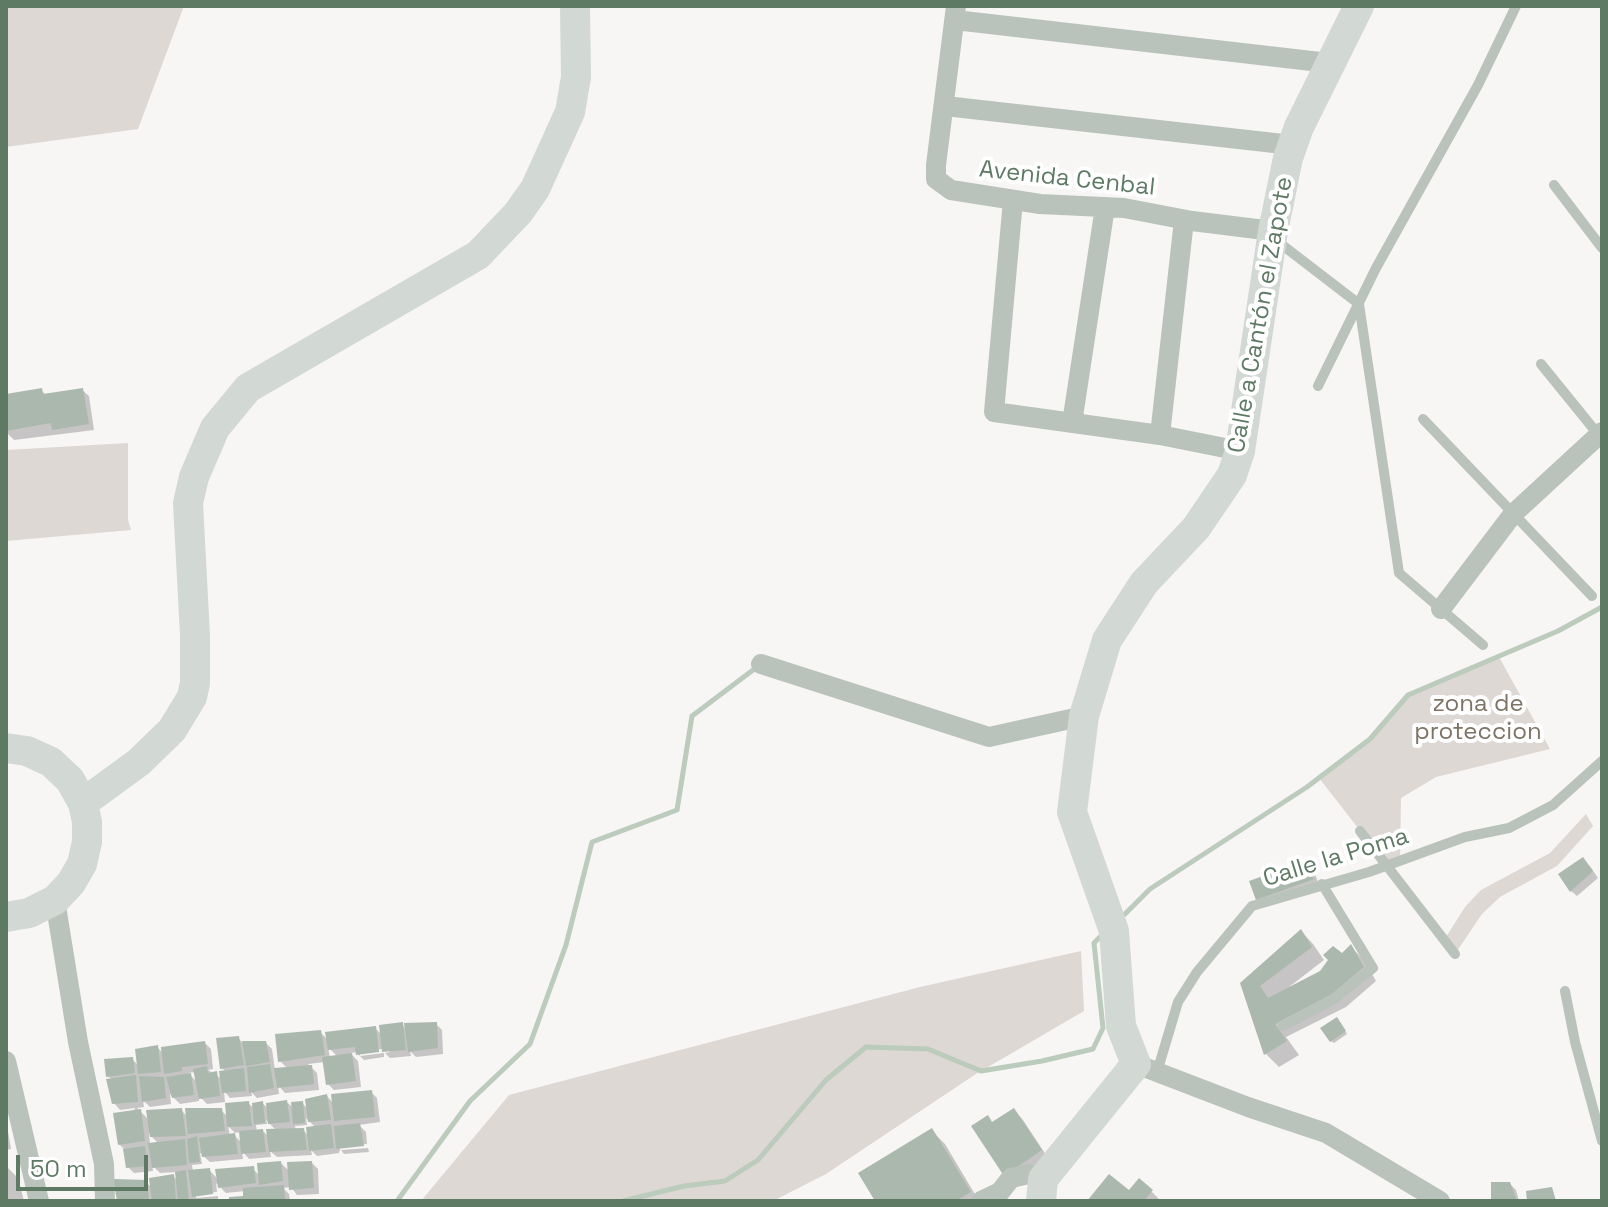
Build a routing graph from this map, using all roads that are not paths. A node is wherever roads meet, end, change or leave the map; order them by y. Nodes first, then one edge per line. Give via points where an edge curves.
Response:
1 (575, 6) edge
2 (1359, 6) edge
3 (1516, 6) edge
4 (955, 13) edge
5 (1329, 63) junction
6 (945, 106) junction
7 (1292, 145) junction
8 (1554, 185) dead end
9 (1013, 200) junction
10 (1105, 207) junction
11 (1184, 220) junction
12 (1273, 235) junction
13 (1602, 248) edge
14 (1359, 304) junction
15 (1541, 364) dead end
16 (1318, 386) dead end
17 (1423, 419) dead end
18 (1072, 423) junction
19 (1160, 435) junction
20 (1601, 435) edge
21 (1240, 451) junction
22 (1513, 514) junction
23 (1592, 596) dead end
24 (1441, 609) junction
25 (1483, 645) dead end
26 (761, 664) dead end
27 (1084, 716) junction
28 (6, 748) edge
29 (1602, 761) edge
30 (83, 803) junction
31 (1360, 831) dead end
32 (1387, 865) junction
33 (1322, 884) junction
34 (55, 900) junction
35 (6, 917) edge
36 (1455, 954) dead end
37 (1565, 991) dead end
38 (1283, 1026) dead end
39 (6, 1061) edge
40 (1146, 1068) junction
41 (1602, 1141) edge
42 (1042, 1190) edge
43 (39, 1201) edge
44 (105, 1201) edge
45 (981, 1201) edge
46 (1440, 1201) edge

1 - 30 street via 576,77 570,112 535,189 518,213 478,255 248,388 215,428 188,503 195,635 192,697 172,730
2 - 5 street, Calle a Cantón el Zapote
3 - 14 lane
4 - 5 street
4 - 6 street, Avenida Cenbal
5 - 7 street, Calle a Cantón el Zapote
6 - 7 street
6 - 9 street, Avenida Cenbal via 936,179 951,190
7 - 12 street, Calle a Cantón el Zapote
8 - 13 lane
9 - 10 street, Avenida Cenbal
9 - 18 street via 994,412
10 - 11 street, Avenida Cenbal
10 - 18 street
11 - 12 street, Avenida Cenbal
11 - 19 street
12 - 14 lane
12 - 21 street, Calle a Cantón el Zapote
14 - 16 lane
14 - 24 lane via 1399,573
15 - 20 lane
17 - 22 lane
18 - 19 street
19 - 21 street
20 - 22 street
21 - 27 street, Calle a Cantón el Zapote via 1232,475 1196,528 1144,583 1107,640
22 - 23 lane
22 - 24 street
24 - 25 lane
26 - 27 street via 989,737
27 - 40 street, Calle a Cantón el Zapote via 1072,812 1114,931 1121,1026
28 - 30 street via 51,762
29 - 32 lane, Calle la Poma via 1553,805 1509,828 1465,837
30 - 34 street via 87,842 82,864
31 - 32 lane
32 - 33 lane, Calle la Poma
32 - 36 lane
33 - 38 lane via 1373,968 1334,999
33 - 40 lane, Calle la Poma via 1252,906 1197,972
34 - 35 street
34 - 44 street via 104,1164
37 - 41 lane
39 - 43 street
40 - 42 street
40 - 46 street via 1326,1133
42 - 45 street via 1020,1175

